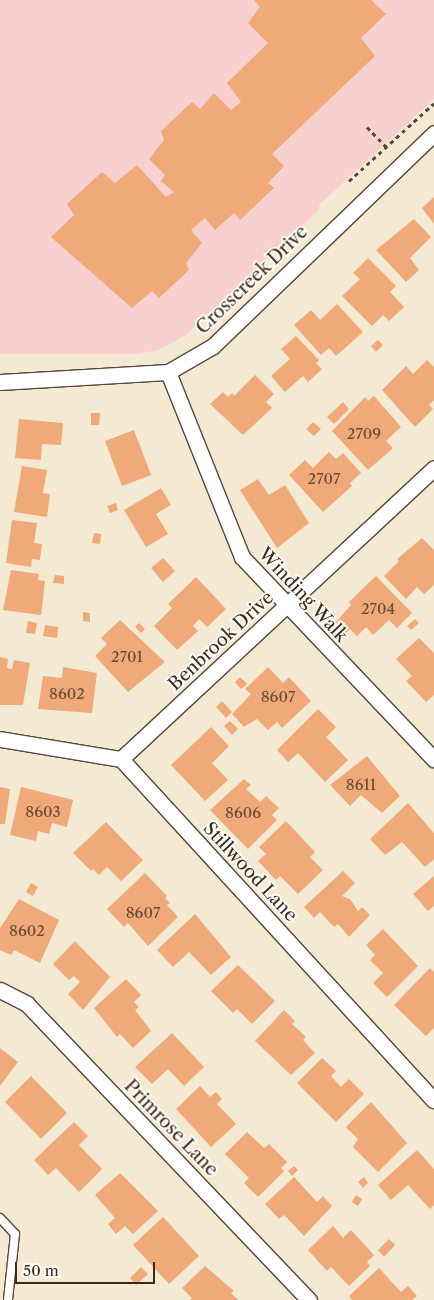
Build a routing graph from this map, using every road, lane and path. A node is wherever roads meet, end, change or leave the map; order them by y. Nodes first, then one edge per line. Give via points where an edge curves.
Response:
1 (434, 103) edge
2 (367, 126) dead end
3 (434, 132) edge
4 (387, 148) junction
5 (391, 153) dead end
6 (350, 181) dead end
7 (168, 372) junction
8 (0, 382) edge
9 (434, 468) edge
10 (287, 606) junction
11 (0, 740) edge
12 (120, 759) junction
13 (434, 759) edge
14 (0, 990) edge
15 (434, 1100) edge
16 (0, 1218) edge
17 (8, 1300) edge
18 (309, 1300) edge

1 - 4 path
2 - 4 path
3 - 7 street, Crosscreek Drive via 213,346
4 - 5 path
4 - 6 path
7 - 8 street, Crosscreek Drive
7 - 10 street, Winding Walk via 242,557
9 - 10 street, Benbrook Drive
10 - 12 street, Benbrook Drive
10 - 13 street, Winding Walk
11 - 12 street
12 - 15 street, Stillwood Lane
14 - 18 street, Primrose Lane via 27,1004
16 - 17 lane via 15,1234

